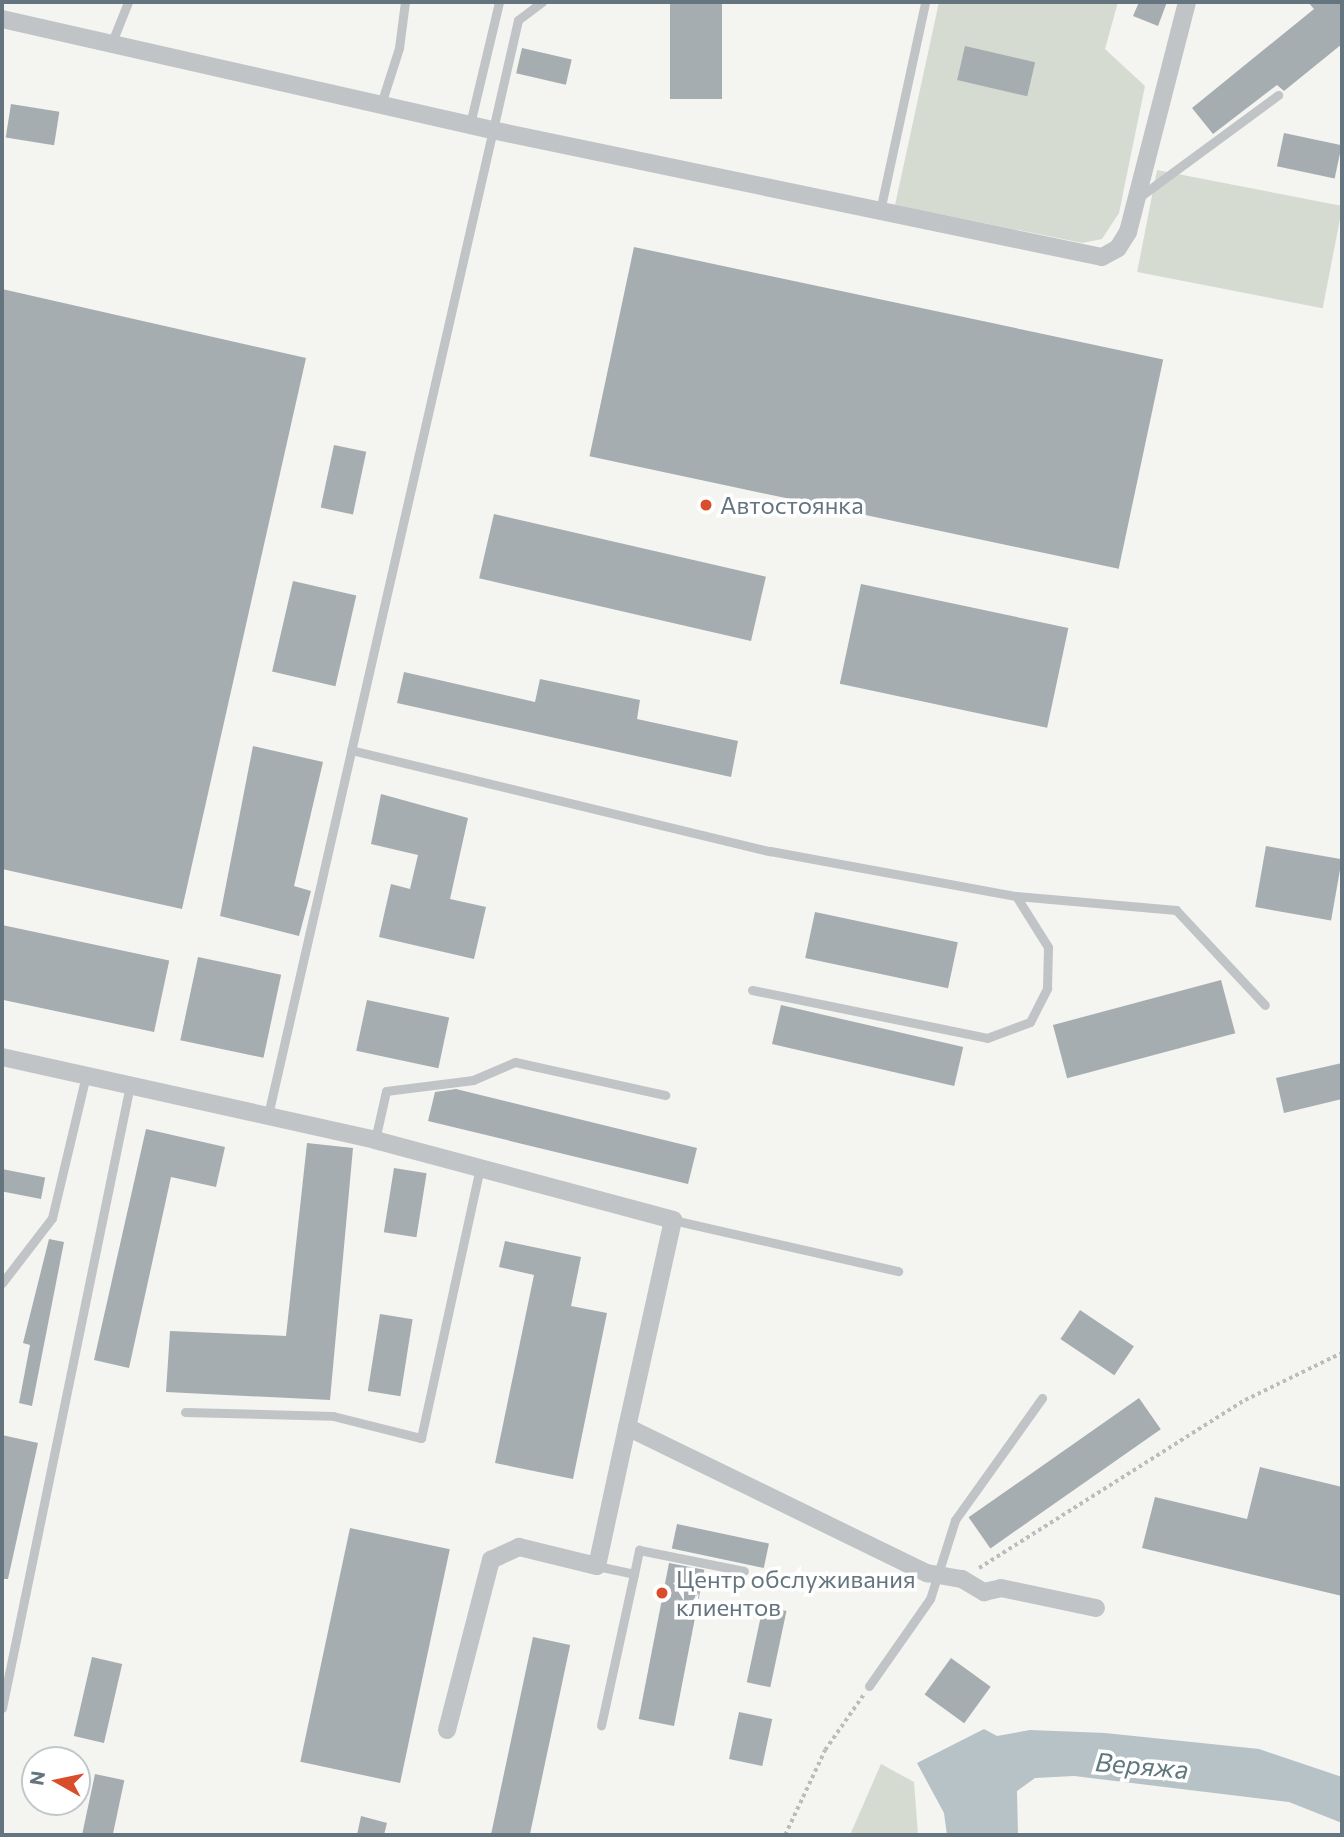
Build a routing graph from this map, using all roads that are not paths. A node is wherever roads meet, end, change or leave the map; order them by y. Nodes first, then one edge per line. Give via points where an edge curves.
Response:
1 (128, 2) edge
2 (405, 2) edge
3 (499, 2) edge
4 (542, 2) edge
5 (925, 2) edge
6 (1187, 2) edge
7 (2, 19) edge
8 (112, 42) junction
9 (1278, 95) dead end
10 (381, 104) junction
11 (470, 124) junction
12 (492, 130) junction
13 (1137, 198) junction
14 (880, 211) junction
15 (352, 750) junction
16 (1016, 896) junction
17 (752, 990) dead end
18 (1265, 1005) dead end
19 (2, 1057) edge
20 (86, 1075) junction
21 (130, 1084) junction
22 (665, 1095) dead end
23 (268, 1115) junction
24 (374, 1140) junction
25 (480, 1167) junction
26 (673, 1220) junction
27 (898, 1271) dead end
28 (2, 1283) edge
29 (1042, 1398) dead end
30 (185, 1412) dead end
31 (627, 1427) junction
32 (597, 1566) junction
33 (744, 1571) dead end
34 (634, 1574) junction
35 (940, 1575) junction
36 (1096, 1608) dead end
37 (869, 1686) road end
38 (2, 1707) edge
39 (601, 1725) dead end
40 (447, 1730) dead end

1 - 8 lane
2 - 10 lane via 399,48
3 - 11 lane
4 - 12 lane via 518,20
5 - 14 lane
6 - 13 street
7 - 8 street
8 - 10 street
9 - 13 lane
10 - 11 street
11 - 12 street
12 - 14 street
12 - 15 lane
13 - 14 street via 1128,232 1118,248 1102,257
15 - 16 lane via 770,851
15 - 23 lane
16 - 17 lane via 1048,947 1047,988 1030,1022 987,1038
16 - 18 lane via 1177,910
19 - 20 street
20 - 21 street
20 - 28 lane via 52,1218
21 - 23 street
21 - 38 lane
22 - 24 lane via 515,1062 473,1080 386,1091
23 - 24 street
24 - 25 street
25 - 26 street
25 - 30 lane via 421,1438 333,1416
26 - 27 lane
26 - 31 street
29 - 35 lane via 955,1520
31 - 32 street
31 - 35 street
32 - 34 lane
32 - 40 street via 519,1547 491,1560
33 - 34 lane via 639,1550
34 - 39 lane
35 - 36 street via 962,1579 984,1592 1001,1588
35 - 37 lane via 930,1600

